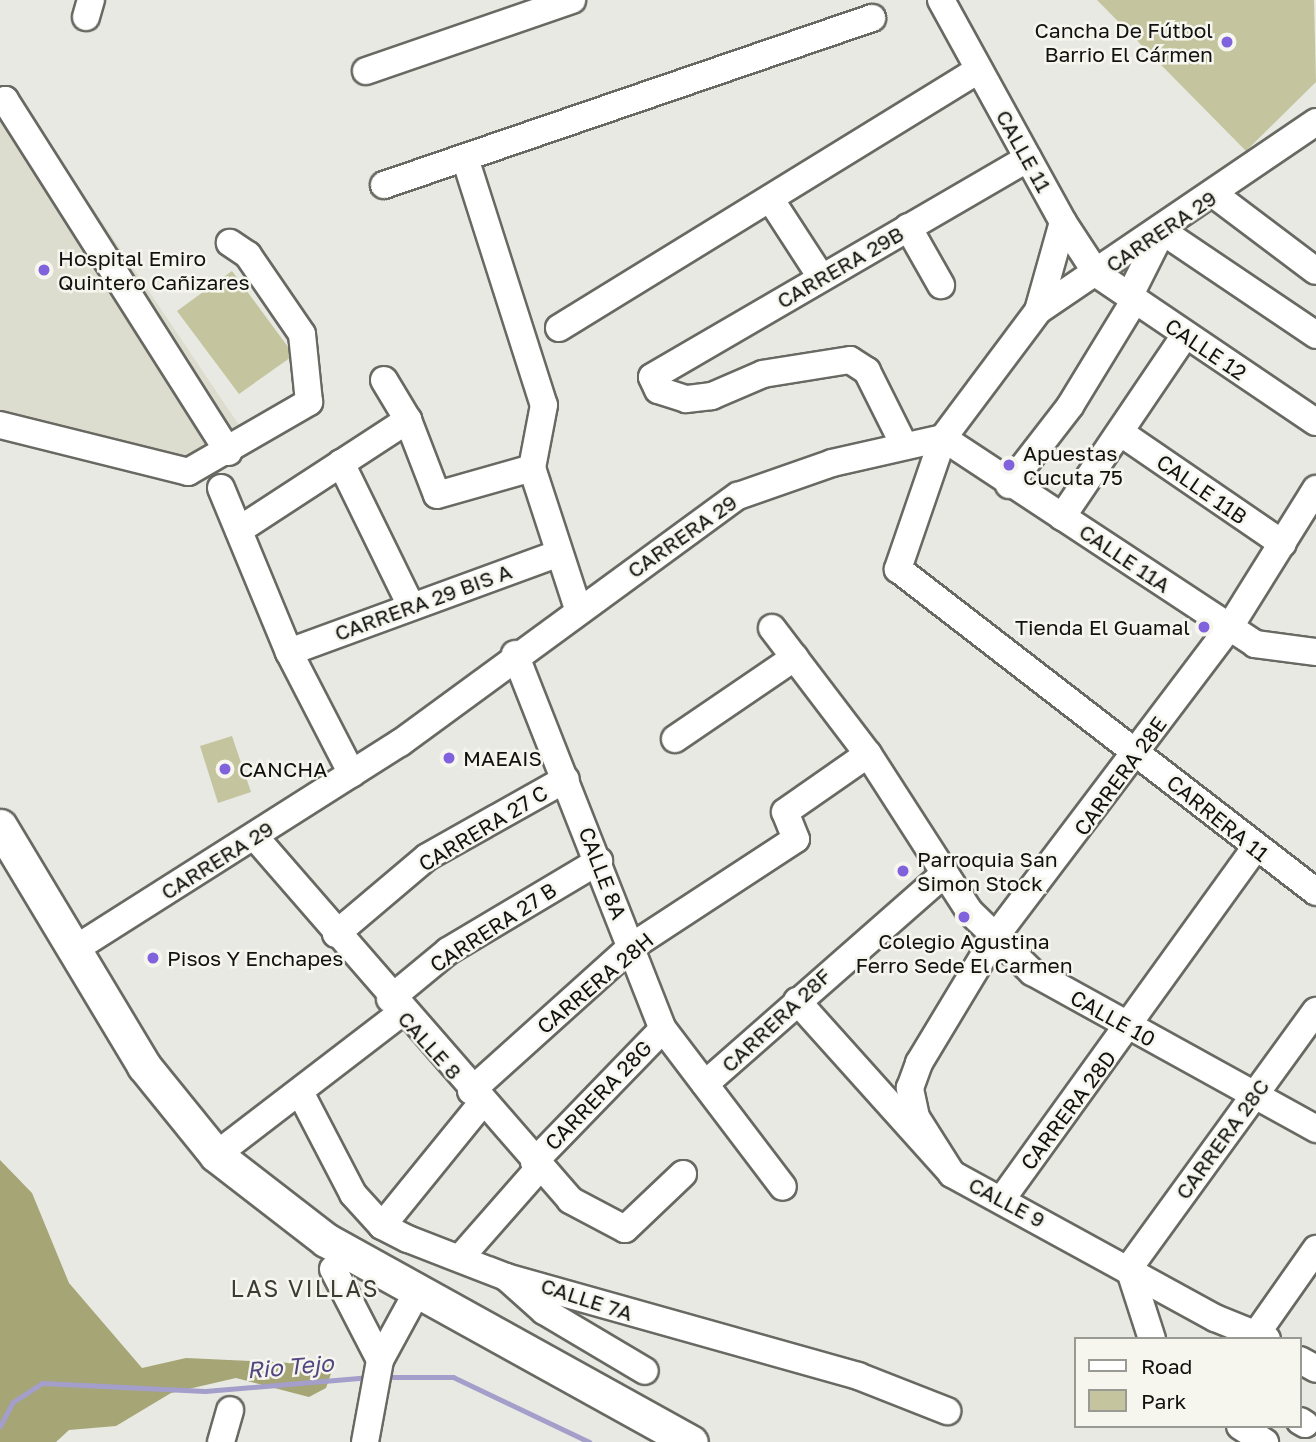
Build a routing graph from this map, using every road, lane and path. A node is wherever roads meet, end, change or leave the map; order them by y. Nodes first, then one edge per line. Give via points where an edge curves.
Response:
1 (572, 0) edge
2 (946, 2) edge
3 (872, 18) dead end
4 (979, 70) junction
5 (366, 71) dead end
6 (0, 103) edge
7 (1316, 122) edge
8 (465, 158) junction
9 (1028, 158) junction
10 (384, 185) dead end
11 (1215, 195) junction
12 (771, 200) junction
13 (1063, 222) junction
14 (908, 227) junction
15 (1162, 231) junction
16 (230, 243) dead end
17 (1316, 271) edge
18 (1097, 274) junction
19 (821, 277) junction
20 (941, 285) dead end
21 (1132, 299) junction
22 (1038, 311) junction
23 (559, 328) dead end
24 (1185, 335) junction
25 (1316, 335) edge
26 (384, 380) dead end
27 (408, 420) junction
28 (1316, 422) edge
29 (0, 425) edge
30 (1121, 433) junction
31 (943, 438) junction
32 (904, 445) junction
33 (228, 452) junction
34 (341, 463) junction
35 (532, 468) junction
36 (1009, 485) junction
37 (221, 488) dead end
38 (1316, 489) edge
39 (1062, 517) junction
40 (239, 530) junction
41 (1283, 544) junction
42 (557, 554) junction
43 (411, 606) junction
44 (578, 609) junction
45 (772, 628) dead end
46 (1229, 628) junction
47 (289, 652) junction
48 (1316, 652) edge
49 (515, 654) junction
50 (795, 657) junction
51 (675, 738) dead end
52 (1136, 752) junction
53 (868, 754) junction
54 (352, 774) junction
55 (566, 779) junction
56 (0, 826) edge
57 (255, 837) junction
58 (1254, 849) junction
59 (599, 860) junction
60 (0, 867) edge
61 (943, 875) junction
62 (1316, 892) edge
63 (336, 934) junction
64 (995, 937) junction
65 (631, 947) junction
66 (75, 950) junction
67 (797, 1001) junction
68 (396, 1006) junction
69 (1316, 1011) edge
70 (663, 1029) junction
71 (1128, 1029) junction
72 (705, 1084) junction
73 (1258, 1091) junction
74 (300, 1092) junction
75 (477, 1097) junction
76 (1316, 1129) edge
77 (216, 1155) junction
78 (536, 1165) junction
79 (683, 1174) dead end
80 (952, 1174) junction
81 (783, 1187) dead end
82 (1002, 1199) junction
83 (382, 1226) junction
84 (1316, 1249) edge
85 (460, 1258) junction
86 (1129, 1268) junction
87 (333, 1269) junction
88 (506, 1276) junction
89 (412, 1301) junction
90 (1262, 1336) edge
91 (1151, 1337) edge
92 (380, 1363) junction
93 (645, 1371) dead end
94 (230, 1410) dead end
95 (947, 1411) dead end
96 (1243, 1428) edge
97 (226, 1441) edge
98 (365, 1442) edge
99 (659, 1442) edge
100 (691, 1442) edge
101 (1265, 1442) edge

1 - 5 street
2 - 4 street, CALLE 11
3 - 8 street
4 - 9 street, CALLE 11
4 - 12 street
6 - 33 street via 5,100
7 - 11 street, CARRERA 29
8 - 10 street
8 - 35 street via 544,405
9 - 13 street, CALLE 11
9 - 14 street, CARRERA 29B
11 - 15 street, CARRERA 29
11 - 17 street
12 - 19 street
12 - 23 street
13 - 18 street, CALLE 11
13 - 22 street
14 - 19 street, CARRERA 29B
14 - 20 street
15 - 18 street, CARRERA 29
15 - 21 street
15 - 25 street
16 - 33 street via 248,255 302,334 311,388 309,402
18 - 21 street, CALLE 12
18 - 22 street, CARRERA 29
19 - 32 street, CARRERA 29B via 652,377 658,390 686,399 712,396 763,374 850,360 867,371
21 - 24 street, CALLE 12
21 - 36 street via 1070,406
22 - 31 street, CARRERA 29
24 - 28 street, CALLE 12
24 - 30 street
26 - 27 street
27 - 34 street
27 - 35 street via 437,495
29 - 33 street via 188,472
30 - 39 street
30 - 41 street, CALLE 11B
31 - 32 street, CARRERA 29
31 - 36 street, CALLE 11A
31 - 52 street, CARRERA 11 via 898,569
32 - 44 street, CARRERA 29 via 738,496
34 - 40 street
34 - 43 street
35 - 42 street
36 - 39 street, CALLE 11A
37 - 40 street
38 - 41 street, CARRERA 28E
39 - 46 street, CALLE 11A
40 - 47 street
41 - 46 street, CARRERA 28E
42 - 43 street, CARRERA 29 BIS A
42 - 44 street
43 - 47 street, CARRERA 29 BIS A
44 - 49 street, CARRERA 29
45 - 50 street, CALLE 10
46 - 48 street, CALLE 11A via 1255,645
46 - 52 street, CARRERA 28E
47 - 54 street
49 - 54 street, CARRERA 29
49 - 55 street, CALLE 8A
50 - 51 street
50 - 53 street, CALLE 10
52 - 58 street, CARRERA 11
52 - 64 street, CARRERA 28E
53 - 61 street, CALLE 10
53 - 65 street, CARRERA 28H via 785,812 796,839
54 - 57 street, CARRERA 29
55 - 59 street, CALLE 8A
55 - 63 street, CARRERA 27 C via 428,857
56 - 66 main road
57 - 63 street, CALLE 8
57 - 66 street, CARRERA 29
58 - 62 street, CARRERA 11
58 - 71 street, CARRERA 28D
59 - 65 street, CALLE 8A
59 - 68 street, CARRERA 27 B via 448,951
60 - 87 main road via 166,1135 199,1170
61 - 64 street, CALLE 10
61 - 67 street, CARRERA 28F
63 - 68 street, CALLE 8
64 - 71 street, CALLE 10 via 1032,972
64 - 80 street, CARRERA 28E via 910,1088 916,1117
65 - 70 street, CALLE 8A
65 - 75 street, CARRERA 28H
66 - 77 main road via 176,1113
67 - 72 street, CARRERA 28F
67 - 80 street, CALLE 9
68 - 74 street, CARRERA 27 B
68 - 75 street, CALLE 8
69 - 73 street, CARRERA 28C
70 - 72 street, CALLE 8A
70 - 78 street, CARRERA 28G
71 - 73 street, CALLE 10
71 - 82 street, CARRERA 28D
72 - 81 street, CALLE 8A
73 - 76 street, CALLE 10
73 - 86 street, CARRERA 28C
74 - 77 street, CARRERA 27 B
74 - 83 street, CALLE 7A via 353,1194
75 - 78 street, CALLE 8
75 - 83 street, CARRERA 28H
77 - 89 main road via 266,1200
78 - 79 street, CALLE 8 via 570,1200 625,1229
78 - 85 street, CARRERA 28G
80 - 82 street, CALLE 9
82 - 86 street, CALLE 9
83 - 85 street, CALLE 7A
84 - 90 street
85 - 88 street, CALLE 7A
86 - 90 street, CALLE 9 via 1215,1318
86 - 91 street
87 - 89 main road
87 - 92 street
88 - 93 street via 544,1311
88 - 95 street, CALLE 7A via 858,1376
89 - 92 street
89 - 99 main road
89 - 100 main road
92 - 98 street
94 - 97 street
96 - 101 street

